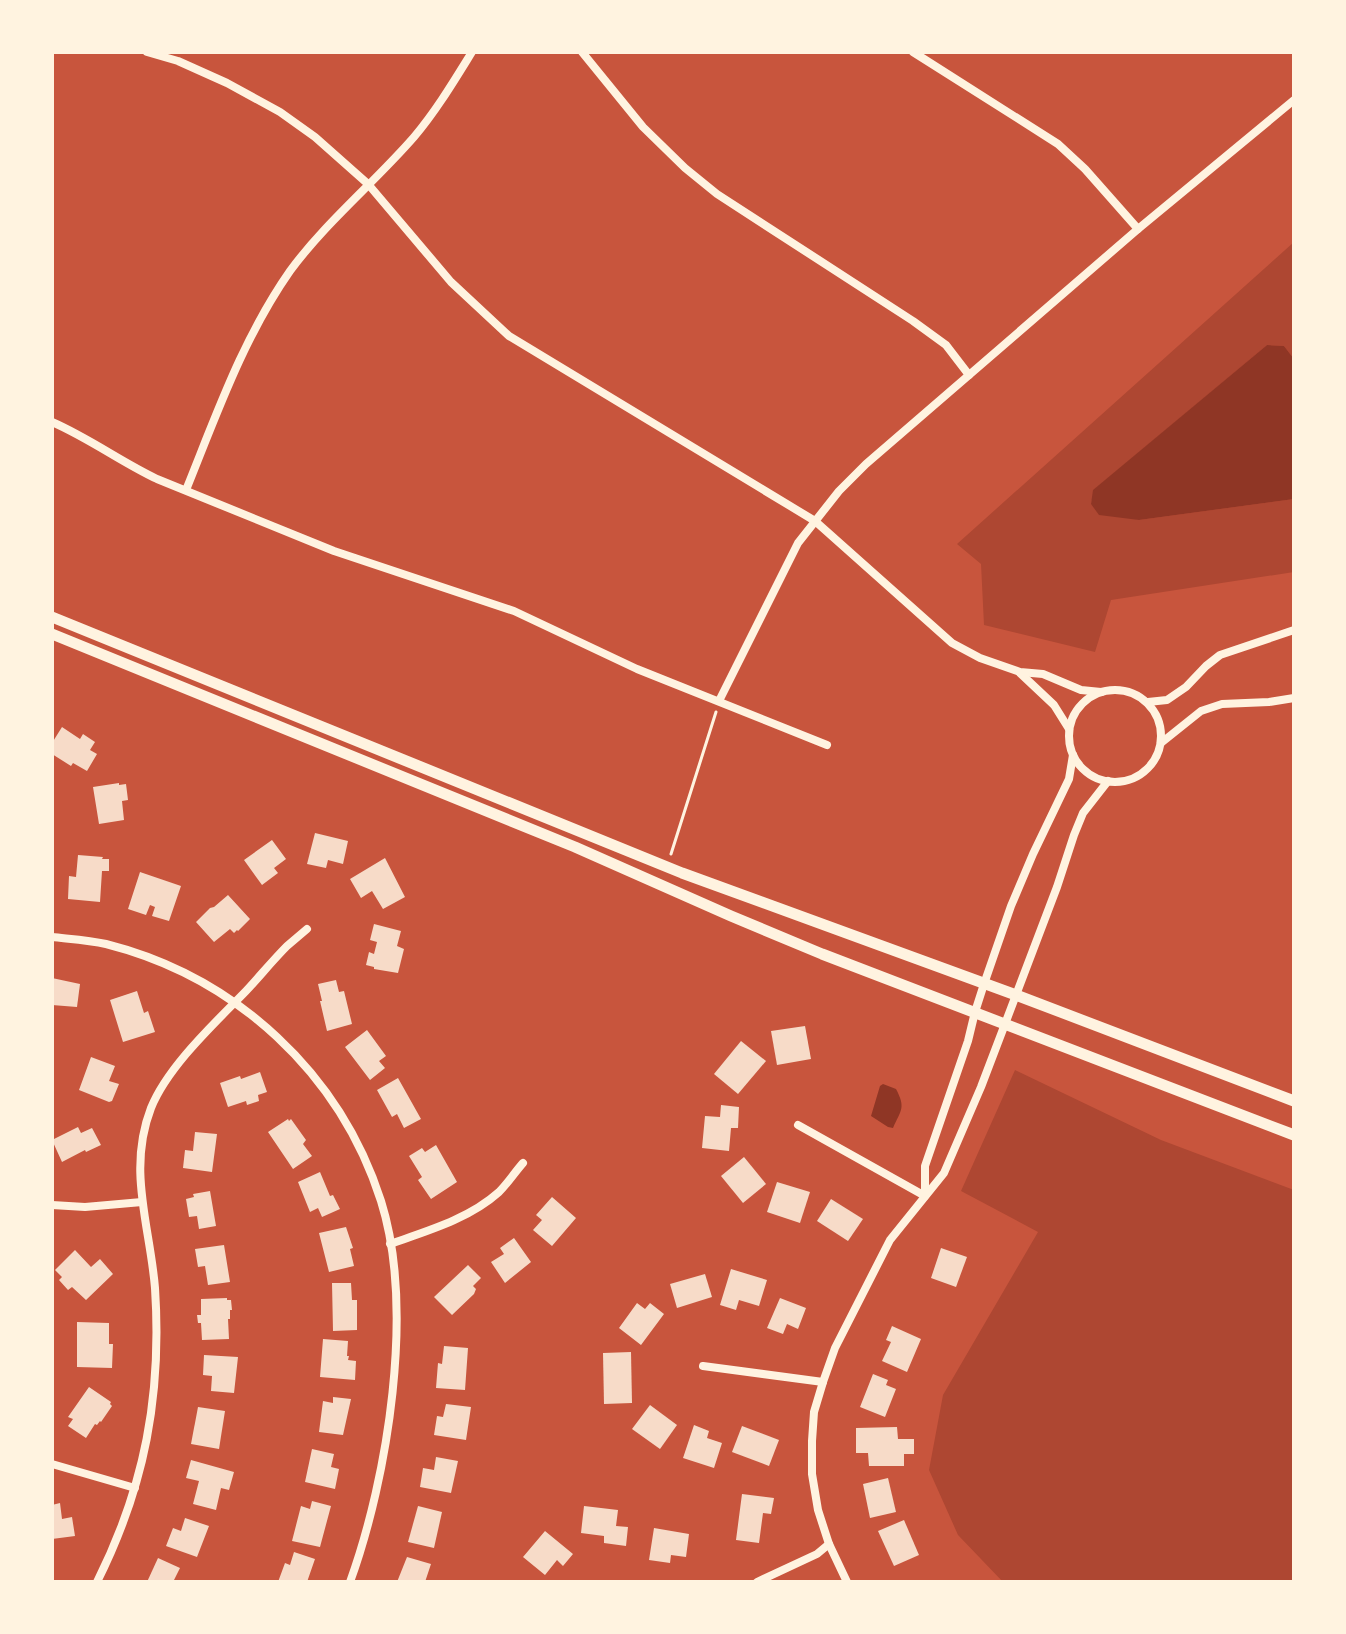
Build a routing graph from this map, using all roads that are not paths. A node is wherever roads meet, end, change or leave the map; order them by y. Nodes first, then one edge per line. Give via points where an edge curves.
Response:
1 (147, 52) edge
2 (472, 52) edge
3 (582, 52) edge
4 (913, 52) edge
5 (180, 56) edge
6 (1294, 100) edge
7 (368, 184) junction
8 (1138, 229) junction
9 (969, 375) junction
10 (52, 422) edge
11 (186, 490) junction
12 (815, 521) junction
13 (52, 617) edge
14 (1294, 630) edge
15 (52, 634) edge
16 (1020, 672) junction
17 (1101, 692) junction
18 (1294, 698) edge
19 (719, 701) junction
20 (1148, 702) junction
21 (1070, 729) junction
22 (1161, 743) junction
23 (827, 745) dead end
24 (1073, 755) junction
25 (1108, 781) junction
26 (307, 929) dead end
27 (52, 937) edge
28 (984, 984) junction
29 (1016, 995) junction
30 (235, 1002) junction
31 (975, 1012) junction
32 (1005, 1024) junction
33 (1294, 1101) edge
34 (798, 1125) dead end
35 (1294, 1135) edge
36 (523, 1163) dead end
37 (925, 1196) junction
38 (142, 1202) junction
39 (52, 1205) edge
40 (390, 1244) junction
41 (703, 1366) dead end
42 (823, 1382) junction
43 (52, 1464) edge
44 (135, 1488) junction
45 (829, 1544) junction
46 (97, 1582) edge
47 (350, 1582) edge
48 (757, 1582) edge
49 (847, 1582) edge

1 - 5 street
2 - 7 street via 414,137
3 - 9 street via 643,127 685,168 946,345
4 - 8 street via 1058,144
5 - 7 street via 280,112
6 - 8 street
7 - 11 street via 291,270 270,303 236,367
7 - 12 street via 451,282 509,336
8 - 9 street
9 - 12 street via 866,464
10 - 11 street
11 - 19 street via 334,551 514,611
12 - 16 street via 952,643
12 - 19 street via 798,543
13 - 28 street via 666,867
14 - 20 street via 1220,655 1167,700
15 - 31 street via 575,847 783,938
16 - 17 street
16 - 21 street
17 - 20 street via 1119,689
17 - 21 street via 1077,709
18 - 22 street via 1222,704 1201,711
19 - 23 street
20 - 22 street via 1161,728
21 - 24 street
22 - 25 street via 1157,757 1136,777
24 - 25 street via 1094,777
24 - 28 street via 1069,779 1011,906
25 - 29 street via 1083,813
26 - 30 street
27 - 30 street via 103,943 147,956
28 - 29 street
28 - 31 street
29 - 32 street
29 - 33 street
30 - 38 street via 179,1064 152,1107 142,1136
30 - 40 street via 302,1061 332,1100 366,1160
31 - 32 street
31 - 37 street via 925,1166
32 - 35 street
32 - 37 street via 944,1173
34 - 37 street
36 - 40 street via 478,1208
37 - 42 street via 890,1240
38 - 39 street
38 - 44 street via 155,1284 157,1360 146,1449
40 - 47 street via 396,1286 393,1384 373,1502
41 - 42 street
42 - 45 street via 814,1412 812,1474
43 - 44 street
44 - 46 street
45 - 48 street
45 - 49 street

